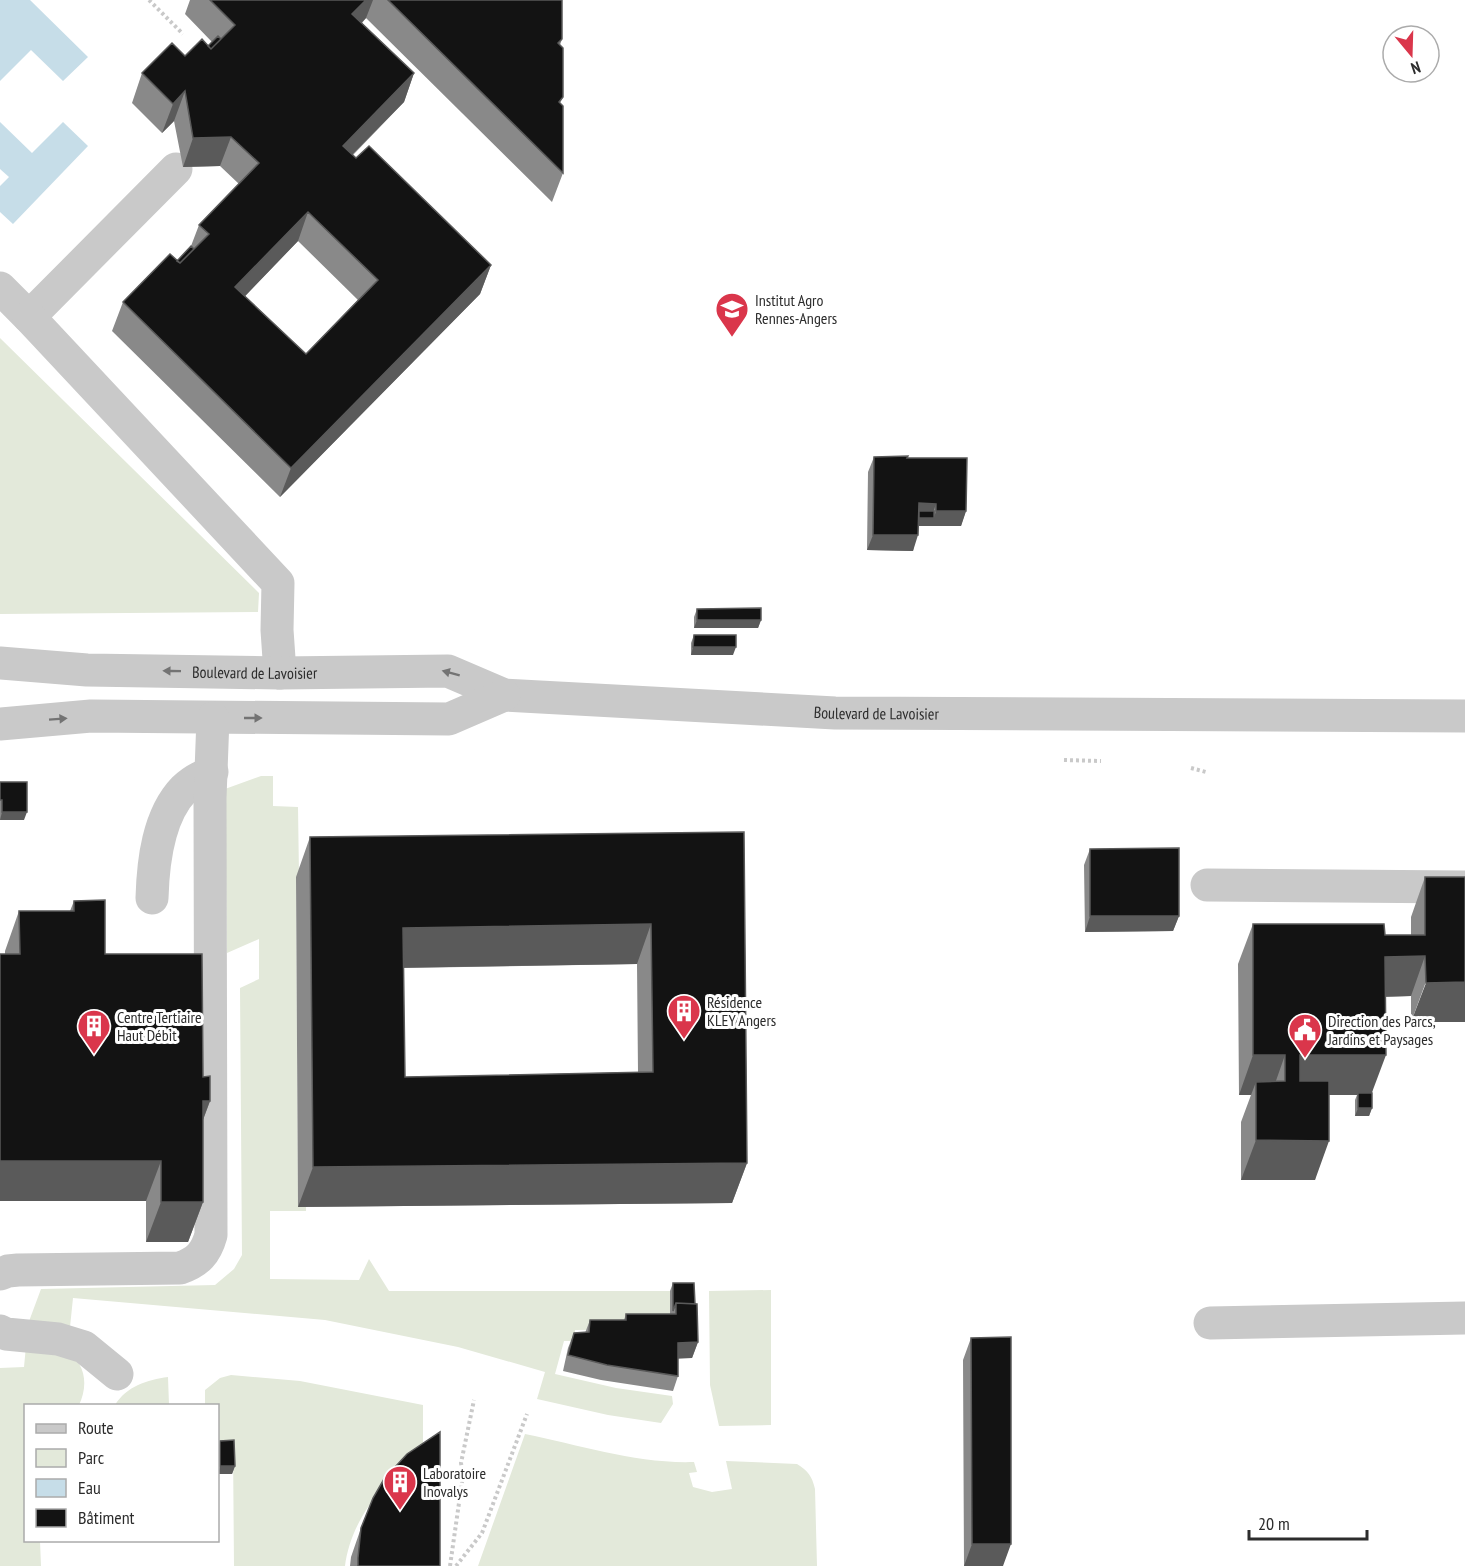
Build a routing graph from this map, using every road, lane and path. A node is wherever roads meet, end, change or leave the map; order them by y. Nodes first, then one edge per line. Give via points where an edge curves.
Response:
1 (149, 0) edge
2 (183, 34) dead end
3 (176, 170) dead end
4 (0, 288) edge
5 (29, 317) junction
6 (0, 663) edge
7 (280, 673) junction
8 (504, 695) junction
9 (1465, 716) edge
10 (213, 718) junction
11 (0, 724) edge
12 (1064, 760) dead end
13 (1101, 761) dead end
14 (1191, 768) dead end
15 (212, 772) junction
16 (1206, 772) dead end
17 (1207, 885) dead end
18 (1465, 887) edge
19 (152, 898) dead end
20 (0, 1274) edge
21 (1465, 1317) edge
22 (1210, 1323) dead end
23 (0, 1331) edge
24 (117, 1374) dead end
25 (474, 1400) dead end
26 (527, 1414) dead end
27 (450, 1566) edge
28 (456, 1566) edge

1 - 2 path
3 - 5 street
4 - 5 street
5 - 7 street via 278,583
7 -> 6 street, Boulevard de Lavoisier via 87,670
8 -> 7 street, Boulevard de Lavoisier via 448,671
8 - 9 street, Boulevard de Lavoisier via 835,713
10 -> 8 street, Boulevard de Lavoisier via 449,719
11 -> 10 street, Boulevard de Lavoisier via 90,716
10 - 15 street
12 - 13 path
14 - 16 path
15 - 19 street via 185,788 168,814 156,857
15 - 20 street via 208,1246 197,1260 180,1268 18,1270
17 - 18 street
21 - 22 street
23 - 24 street via 84,1347
25 - 27 path via 461,1462 463,1475
26 - 28 path via 482,1533

